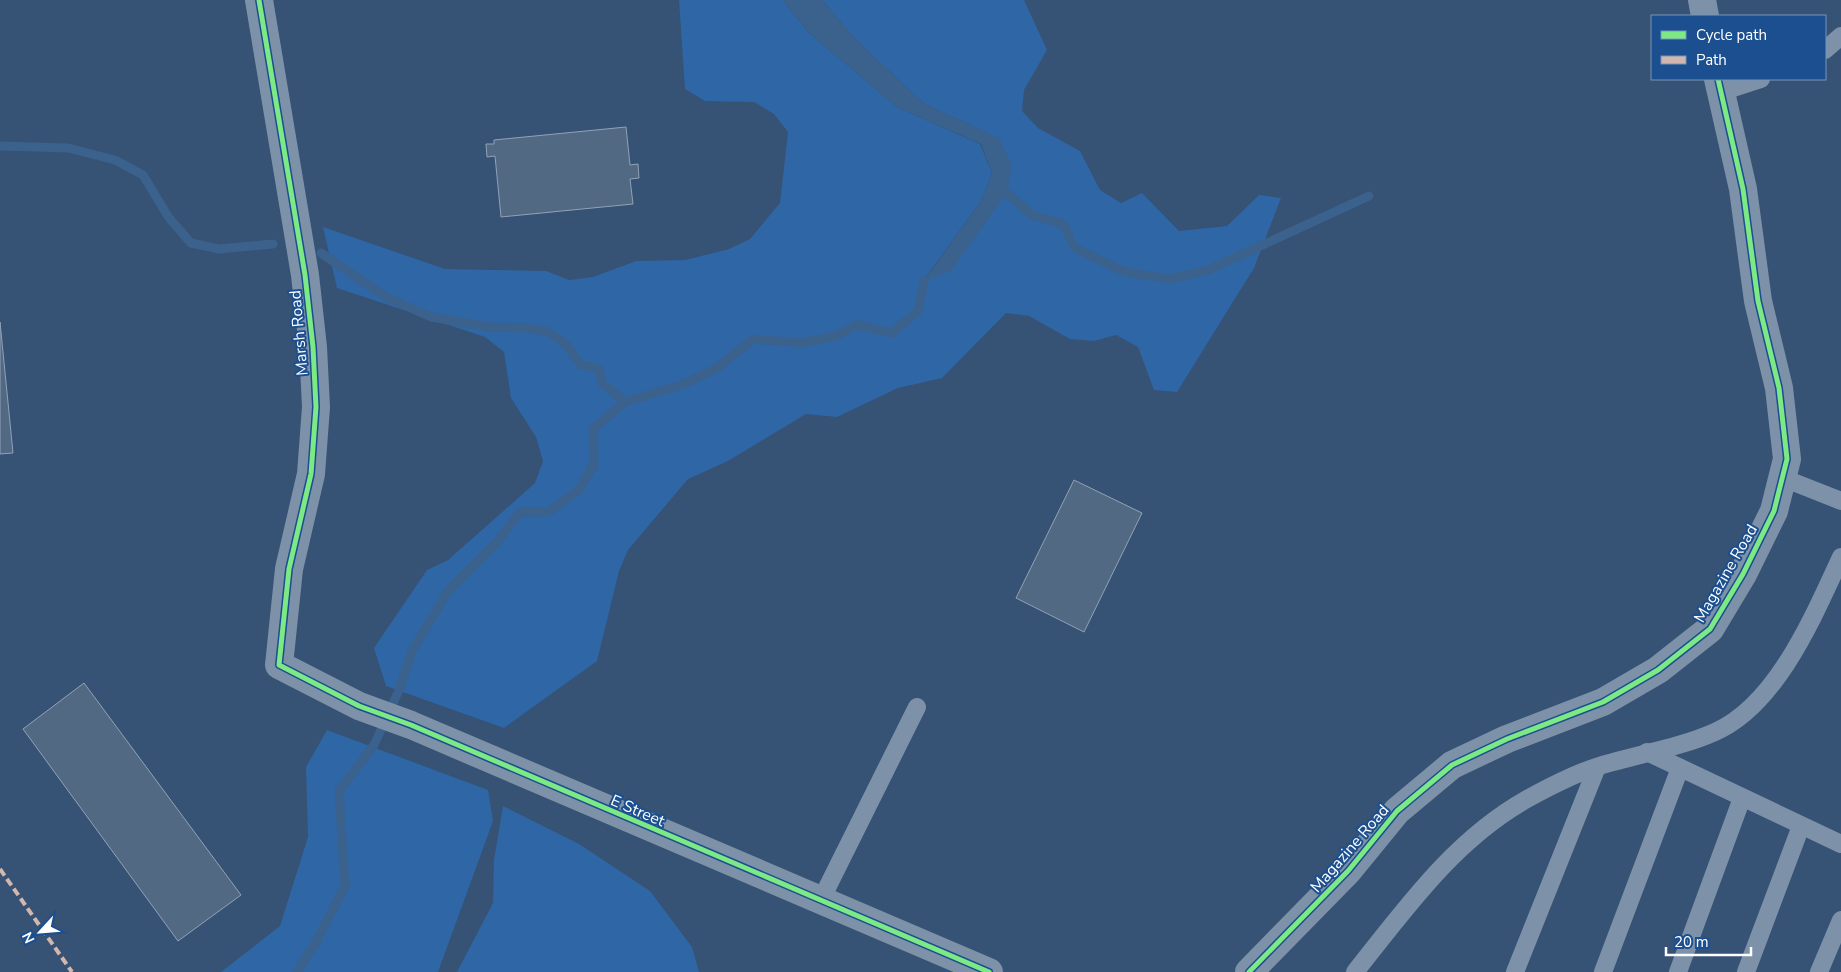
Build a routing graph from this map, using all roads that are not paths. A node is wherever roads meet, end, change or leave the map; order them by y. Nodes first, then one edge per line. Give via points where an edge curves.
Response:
1 (259, 0) edge
2 (1702, 0) edge
3 (1705, 15) edge
4 (1841, 36) edge
5 (1826, 49) edge
6 (1753, 80) edge
7 (1719, 85) edge
8 (1783, 478) junction
9 (1841, 501) edge
10 (1841, 557) edge
11 (279, 665) joint
12 (917, 707) dead end
13 (1647, 752) junction
14 (1597, 767) junction
15 (1680, 768) junction
16 (1742, 798) junction
17 (1801, 826) junction
18 (1841, 844) edge
19 (820, 902) junction
20 (1841, 920) edge
21 (989, 972) edge
22 (1249, 972) edge
23 (1355, 972) edge
24 (1515, 972) edge
25 (1602, 972) edge
26 (1678, 972) edge
27 (1746, 972) edge
28 (1819, 972) edge

1 - 11 street, Marsh Road via 304,275 316,407 310,474 288,569
2 - 3 street
4 - 5 lane
6 - 7 lane
7 - 8 street, Magazine Road via 1743,189 1758,301 1779,388 1787,459
8 - 9 lane
8 - 22 street, Magazine Road via 1774,511 1743,574 1710,629 1658,670 1603,702 1507,739 1452,765 1396,812 1348,871
10 - 13 lane via 1816,611 1785,665 1760,698 1716,731
11 - 19 street, E Street via 359,706 411,725
12 - 19 lane
13 - 14 lane
13 - 15 lane
14 - 23 lane via 1527,800 1467,840 1420,890
14 - 24 lane
15 - 16 lane
15 - 25 lane
16 - 17 lane
16 - 26 lane
17 - 18 lane
17 - 27 lane
19 - 21 street, E Street
20 - 28 lane

